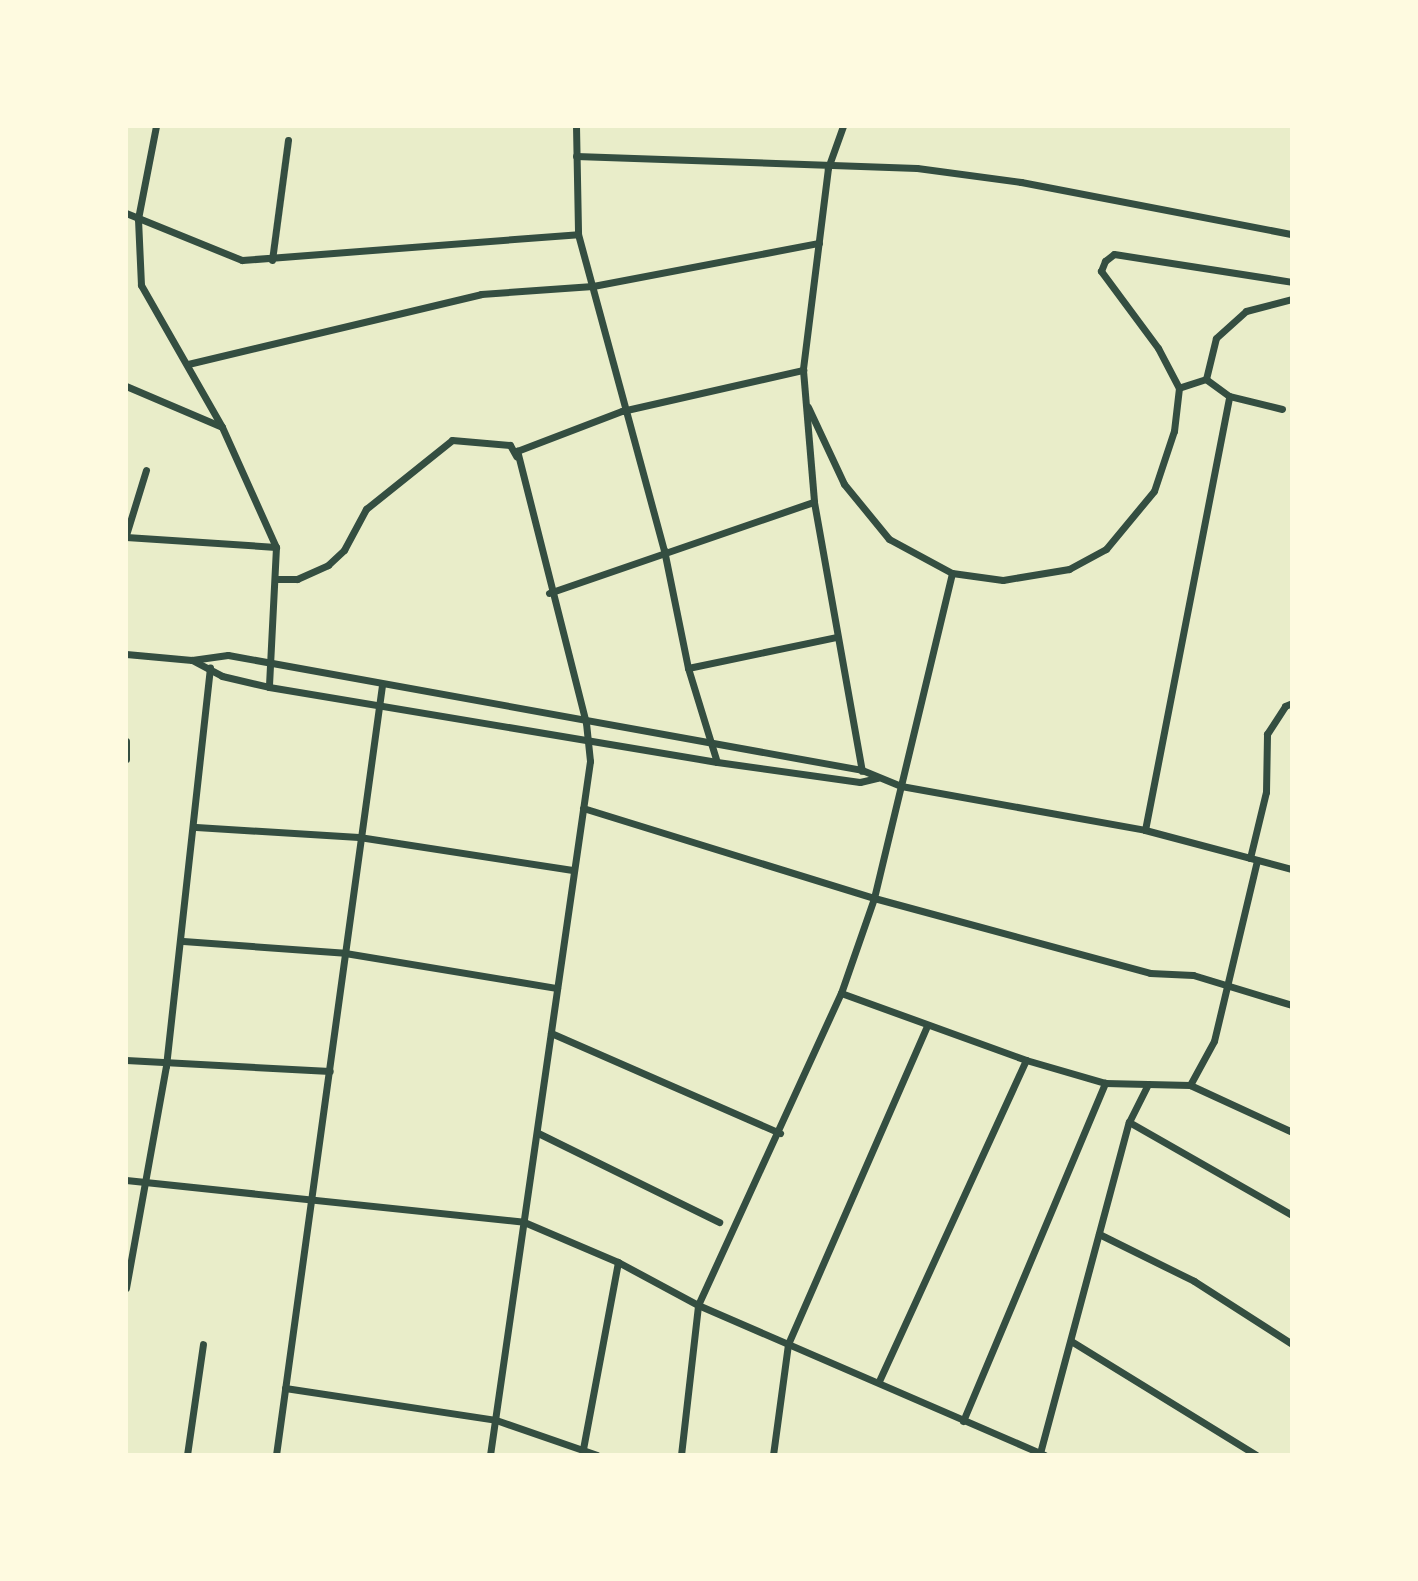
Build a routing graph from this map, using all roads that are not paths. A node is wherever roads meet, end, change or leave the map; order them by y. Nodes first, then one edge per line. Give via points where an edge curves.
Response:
1 (156, 126) edge
2 (576, 126) edge
3 (843, 126) edge
4 (288, 140) dead end
5 (576, 156) junction
6 (828, 168) junction
7 (126, 213) edge
8 (138, 219) junction
9 (578, 234) junction
10 (1292, 234) edge
11 (819, 243) junction
12 (272, 260) junction
13 (1292, 282) edge
14 (593, 286) junction
15 (1292, 299) edge
16 (188, 364) junction
17 (803, 370) junction
18 (1206, 379) junction
19 (126, 386) edge
20 (1179, 388) junction
21 (1229, 396) junction
22 (806, 403) junction
23 (1282, 409) dead end
24 (622, 411) junction
25 (222, 427) junction
26 (518, 455) junction
27 (146, 470) dead end
28 (814, 502) junction
29 (126, 536) edge
30 (276, 547) junction
31 (664, 550) junction
32 (952, 573) junction
33 (275, 579) junction
34 (549, 593) junction
35 (836, 637) junction
36 (126, 654) edge
37 (211, 657) junction
38 (192, 660) junction
39 (272, 663) junction
40 (688, 668) junction
41 (210, 670) junction
42 (382, 685) junction
43 (269, 687) junction
44 (1292, 703) edge
45 (380, 705) junction
46 (586, 723) junction
47 (589, 740) junction
48 (128, 742) edge
49 (714, 746) junction
50 (126, 759) edge
51 (717, 762) junction
52 (862, 770) junction
53 (880, 778) junction
54 (860, 782) junction
55 (901, 786) junction
56 (583, 808) junction
57 (196, 827) junction
58 (1145, 830) junction
59 (359, 837) junction
60 (1254, 859) junction
61 (1292, 869) edge
62 (572, 870) junction
63 (874, 898) junction
64 (183, 941) junction
65 (345, 953) junction
66 (1224, 984) junction
67 (557, 988) junction
68 (841, 993) junction
69 (1292, 1005) edge
70 (926, 1028) junction
71 (551, 1033) junction
72 (126, 1060) edge
73 (1026, 1060) junction
74 (166, 1066) junction
75 (330, 1071) junction
76 (1105, 1083) junction
77 (1148, 1084) junction
78 (1190, 1085) junction
79 (1129, 1122) junction
80 (1292, 1132) edge
81 (538, 1133) junction
82 (780, 1133) junction
83 (126, 1180) edge
84 (146, 1183) junction
85 (313, 1198) junction
86 (1292, 1215) edge
87 (524, 1222) junction
88 (719, 1222) dead end
89 (1099, 1234) junction
90 (618, 1262) junction
91 (126, 1288) edge
92 (698, 1305) junction
93 (1071, 1341) junction
94 (203, 1344) dead end
95 (788, 1344) junction
96 (1292, 1344) edge
97 (879, 1381) junction
98 (285, 1388) junction
99 (496, 1420) junction
100 (963, 1421) junction
101 (583, 1449) junction
102 (1042, 1454) edge
103 (187, 1455) edge
104 (276, 1455) edge
105 (490, 1455) edge
106 (597, 1455) edge
107 (681, 1455) edge
108 (773, 1455) edge
109 (1256, 1455) edge

1 - 8 street
2 - 5 street
3 - 6 street
4 - 12 street
5 - 6 street
5 - 9 street
6 - 10 street via 917,168 1021,182
6 - 11 street
7 - 8 street
8 - 12 street via 242,260
8 - 16 street via 141,285
9 - 12 street
9 - 14 street
11 - 14 street
11 - 17 street
13 - 20 street via 1114,254 1105,261 1101,271 1158,348
14 - 16 street via 481,294
14 - 24 street
15 - 18 street via 1246,311 1216,338
16 - 25 street
17 - 22 street
17 - 24 street
18 - 20 street
18 - 21 street
19 - 25 street
20 - 32 street via 1174,431 1154,491 1106,549 1069,569 1003,580
21 - 23 street
21 - 58 street
22 - 28 street
22 - 32 street via 844,484 889,539
24 - 26 street
24 - 31 street
25 - 30 street
26 - 33 street via 510,445 452,440 366,509 344,550 328,565 297,579
26 - 34 street
27 - 29 street
28 - 31 street
28 - 35 street
29 - 30 street
30 - 33 street
31 - 34 street
31 - 40 street
32 - 55 street
33 - 39 street
34 - 46 street
35 - 40 street
35 - 52 street
36 - 38 street
37 - 38 street
37 - 39 street
37 - 41 street
38 - 41 street
39 - 42 street
39 - 43 street
40 - 49 street
41 - 43 street
41 - 57 street
42 - 45 street
42 - 46 street
43 - 45 street
44 - 60 street via 1267,734 1266,792
45 - 47 street
45 - 59 street
46 - 47 street
46 - 49 street
47 - 51 street
47 - 56 street
48 - 50 street
49 - 51 street
49 - 52 street
51 - 54 street
52 - 53 street
52 - 54 street
53 - 54 street
53 - 55 street
55 - 58 street
55 - 63 street
56 - 62 street
56 - 63 street
57 - 59 street
57 - 64 street
58 - 60 street
59 - 62 street
59 - 65 street
60 - 61 street
60 - 66 street
62 - 67 street
63 - 66 street via 1150,973 1193,975
63 - 68 street
64 - 65 street
64 - 74 street
65 - 67 street
65 - 75 street
66 - 69 street
66 - 78 street via 1214,1041
67 - 71 street
68 - 70 street
68 - 82 street
70 - 73 street
70 - 95 street
71 - 81 street
71 - 82 street
72 - 74 street
73 - 76 street
73 - 97 street
74 - 75 street
74 - 84 street
75 - 85 street
76 - 77 street
76 - 100 street
77 - 78 street
77 - 79 street
78 - 80 street
79 - 86 street
79 - 89 street
81 - 87 street
81 - 88 street
82 - 92 street
83 - 84 street
84 - 85 street
84 - 91 street
85 - 87 street
85 - 98 street
87 - 90 street
87 - 99 street
89 - 93 street
89 - 96 street via 1194,1281
90 - 92 street
90 - 101 street
92 - 95 street
92 - 107 street
93 - 102 street
93 - 109 street
94 - 103 street
95 - 97 street
95 - 108 street
97 - 100 street
98 - 99 street
98 - 104 street
99 - 101 street
99 - 105 street
100 - 102 street
101 - 106 street

